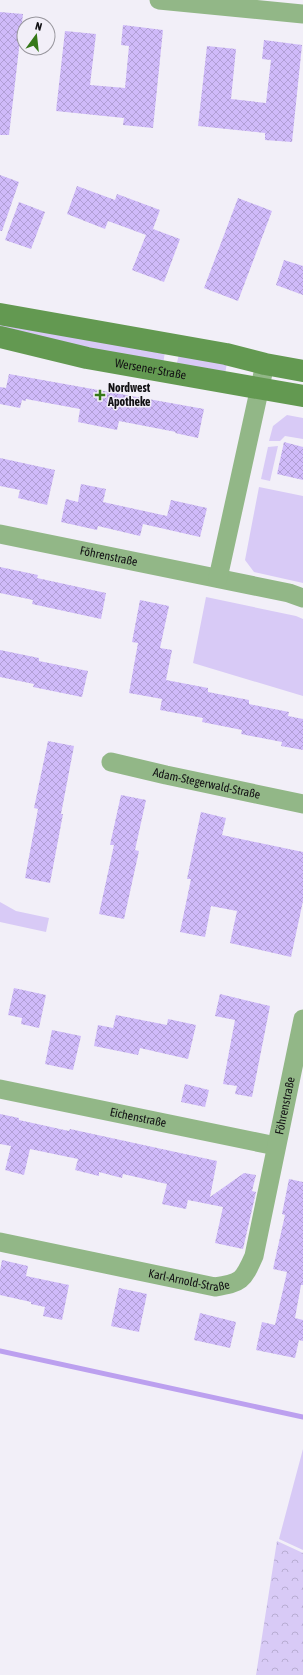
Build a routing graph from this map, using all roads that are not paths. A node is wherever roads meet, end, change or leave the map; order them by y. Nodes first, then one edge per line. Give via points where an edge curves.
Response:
1 (159, 0) edge
2 (303, 14) edge
3 (0, 314) edge
4 (0, 338) edge
5 (265, 364) junction
6 (303, 371) edge
7 (260, 389) junction
8 (303, 396) edge
9 (0, 534) edge
10 (218, 578) junction
11 (303, 598) edge
12 (111, 762) dead end
13 (303, 804) edge
14 (303, 1019) edge
15 (0, 1089) edge
16 (276, 1146) junction
17 (0, 1242) edge

1 - 2 street
3 - 5 main road via 226,354
4 - 7 main road, Wersener Straße via 87,358
5 - 6 main road
5 - 7 street
7 - 8 main road, Wersener Straße
7 - 10 street
9 - 10 street, Föhrenstraße
10 - 11 street, Föhrenstraße
12 - 13 street, Adam-Stegerwald-Straße
14 - 16 street, Föhrenstraße
15 - 16 street, Eichenstraße
16 - 17 street, Karl-Arnold-Straße via 254,1256 246,1273 234,1284 215,1287

